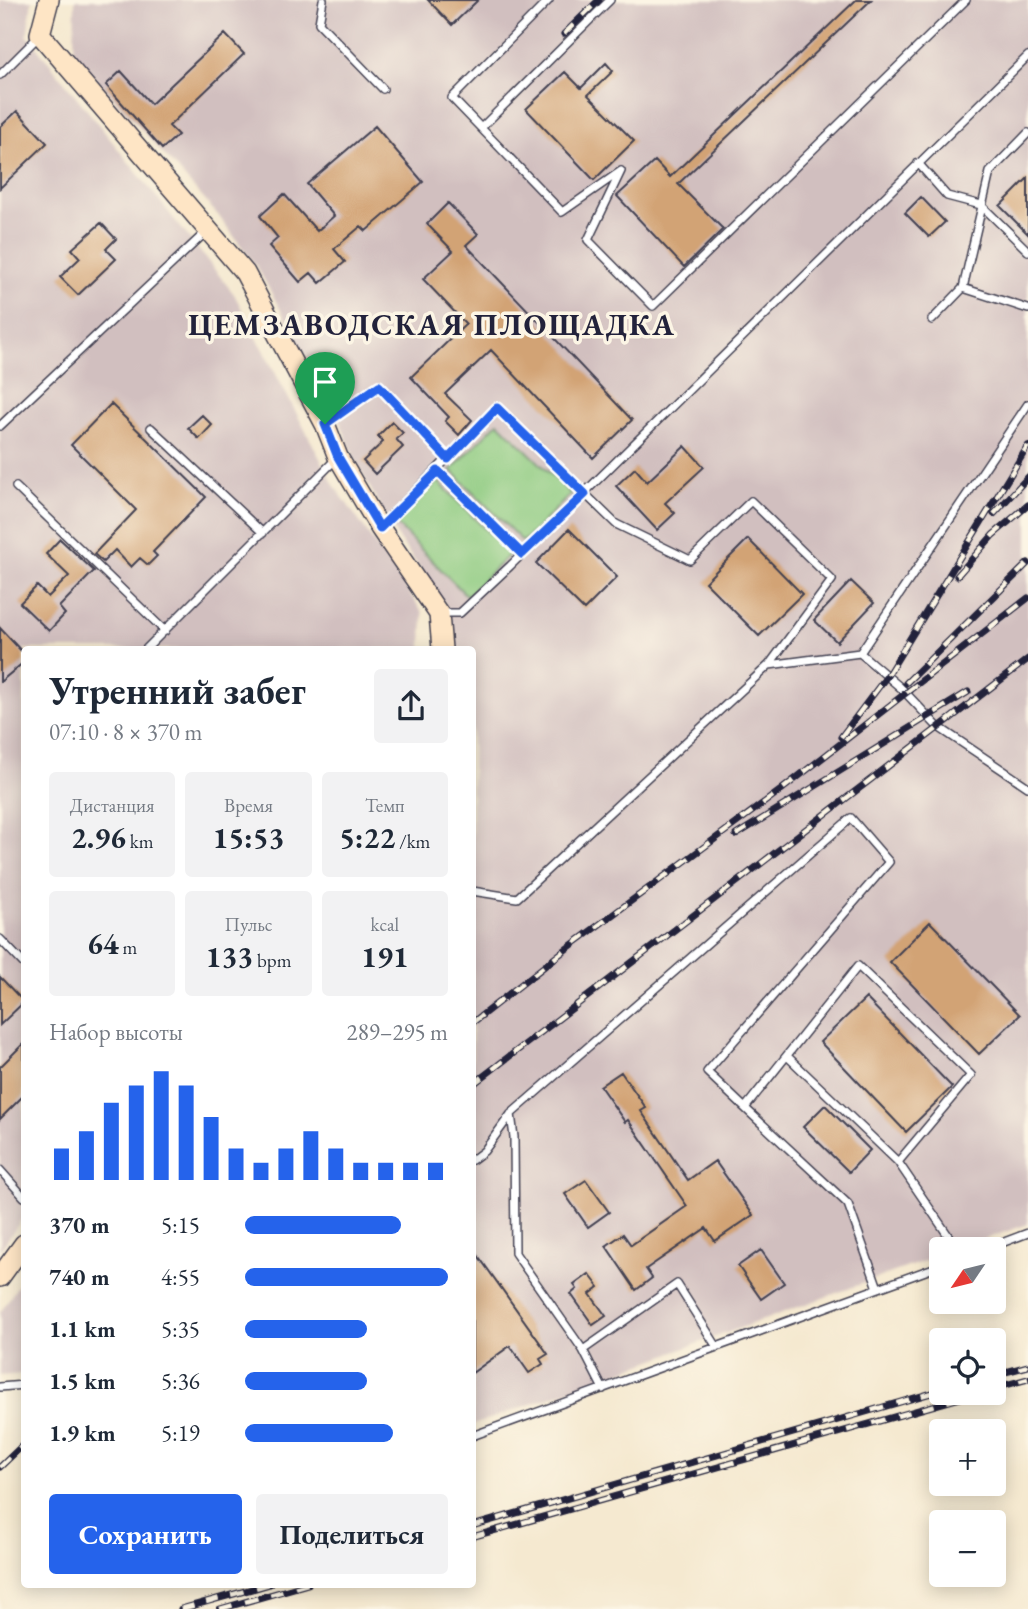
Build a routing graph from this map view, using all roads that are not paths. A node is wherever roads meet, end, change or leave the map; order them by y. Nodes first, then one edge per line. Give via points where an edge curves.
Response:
1 (48, 0) edge
2 (323, 0) edge
3 (550, 0) edge
4 (610, 0) edge
5 (966, 0) edge
6 (40, 34) junction
7 (1028, 56) edge
8 (1020, 64) junction
9 (1028, 72) edge
10 (0, 75) edge
11 (383, 89) dead end
12 (481, 128) junction
13 (1028, 133) edge
14 (918, 163) junction
15 (981, 205) junction
16 (208, 230) junction
17 (1028, 251) edge
18 (963, 288) junction
19 (1028, 309) edge
20 (932, 320) dead end
21 (1028, 404) edge
22 (325, 424) junction
23 (0, 426) edge
24 (151, 428) dead end
25 (338, 457) junction
26 (448, 459) junction
27 (438, 471) junction
28 (16, 487) dead end
29 (585, 494) junction
30 (380, 528) junction
31 (263, 533) junction
32 (522, 554) junction
33 (439, 614) junction
34 (165, 631) junction
35 (149, 646) edge
36 (442, 646) edge
37 (860, 653) junction
38 (769, 665) junction
39 (1028, 787) edge
40 (476, 892) edge
41 (0, 939) edge
42 (21, 961) edge
43 (787, 1056) junction
44 (745, 1108) junction
45 (511, 1114) junction
46 (476, 1157) edge
47 (898, 1162) junction
48 (0, 1170) edge
49 (21, 1194) edge
50 (1028, 1233) edge
51 (949, 1237) edge
52 (1006, 1242) edge
53 (21, 1248) edge
54 (929, 1270) edge
55 (0, 1277) edge
56 (878, 1288) junction
57 (717, 1347) junction
58 (583, 1350) junction
59 (21, 1385) edge
60 (0, 1387) edge
61 (603, 1389) junction
62 (476, 1435) edge

1 - 6 street
2 - 11 lane via 319,23
3 - 12 lane via 452,98
4 - 12 lane
5 - 12 lane via 653,306 588,240 621,171 562,212
6 - 10 lane
6 - 16 street
7 - 8 lane
8 - 9 lane
8 - 14 lane
13 - 15 lane via 990,172
14 - 15 lane via 947,196
14 - 29 lane
15 - 17 lane
15 - 18 lane
16 - 22 street via 244,273
16 - 23 lane
18 - 19 lane
18 - 20 lane
21 - 37 lane
22 - 25 street
22 - 26 lane via 379,386
24 - 31 lane
25 - 30 street
25 - 31 lane
26 - 27 lane
26 - 29 lane via 497,408
27 - 30 lane
27 - 32 lane
28 - 34 lane
29 - 32 lane
29 - 38 lane via 616,524 690,560 751,501 832,580
30 - 33 street
31 - 34 lane
32 - 33 lane via 460,613
33 - 36 street
34 - 35 lane
37 - 38 lane
37 - 39 lane via 937,726
38 - 40 lane via 517,898
41 - 42 lane
43 - 44 lane
43 - 47 lane
43 - 47 lane via 858,967 971,1075
44 - 45 lane via 707,1072 889,862 851,818
44 - 56 lane via 848,1204
45 - 46 lane
45 - 58 lane via 515,1253
47 - 51 lane
48 - 49 lane
50 - 52 lane
53 - 55 street
54 - 56 lane
56 - 57 lane
57 - 58 lane via 677,1284
57 - 61 lane
58 - 61 lane
59 - 60 lane
61 - 62 lane

